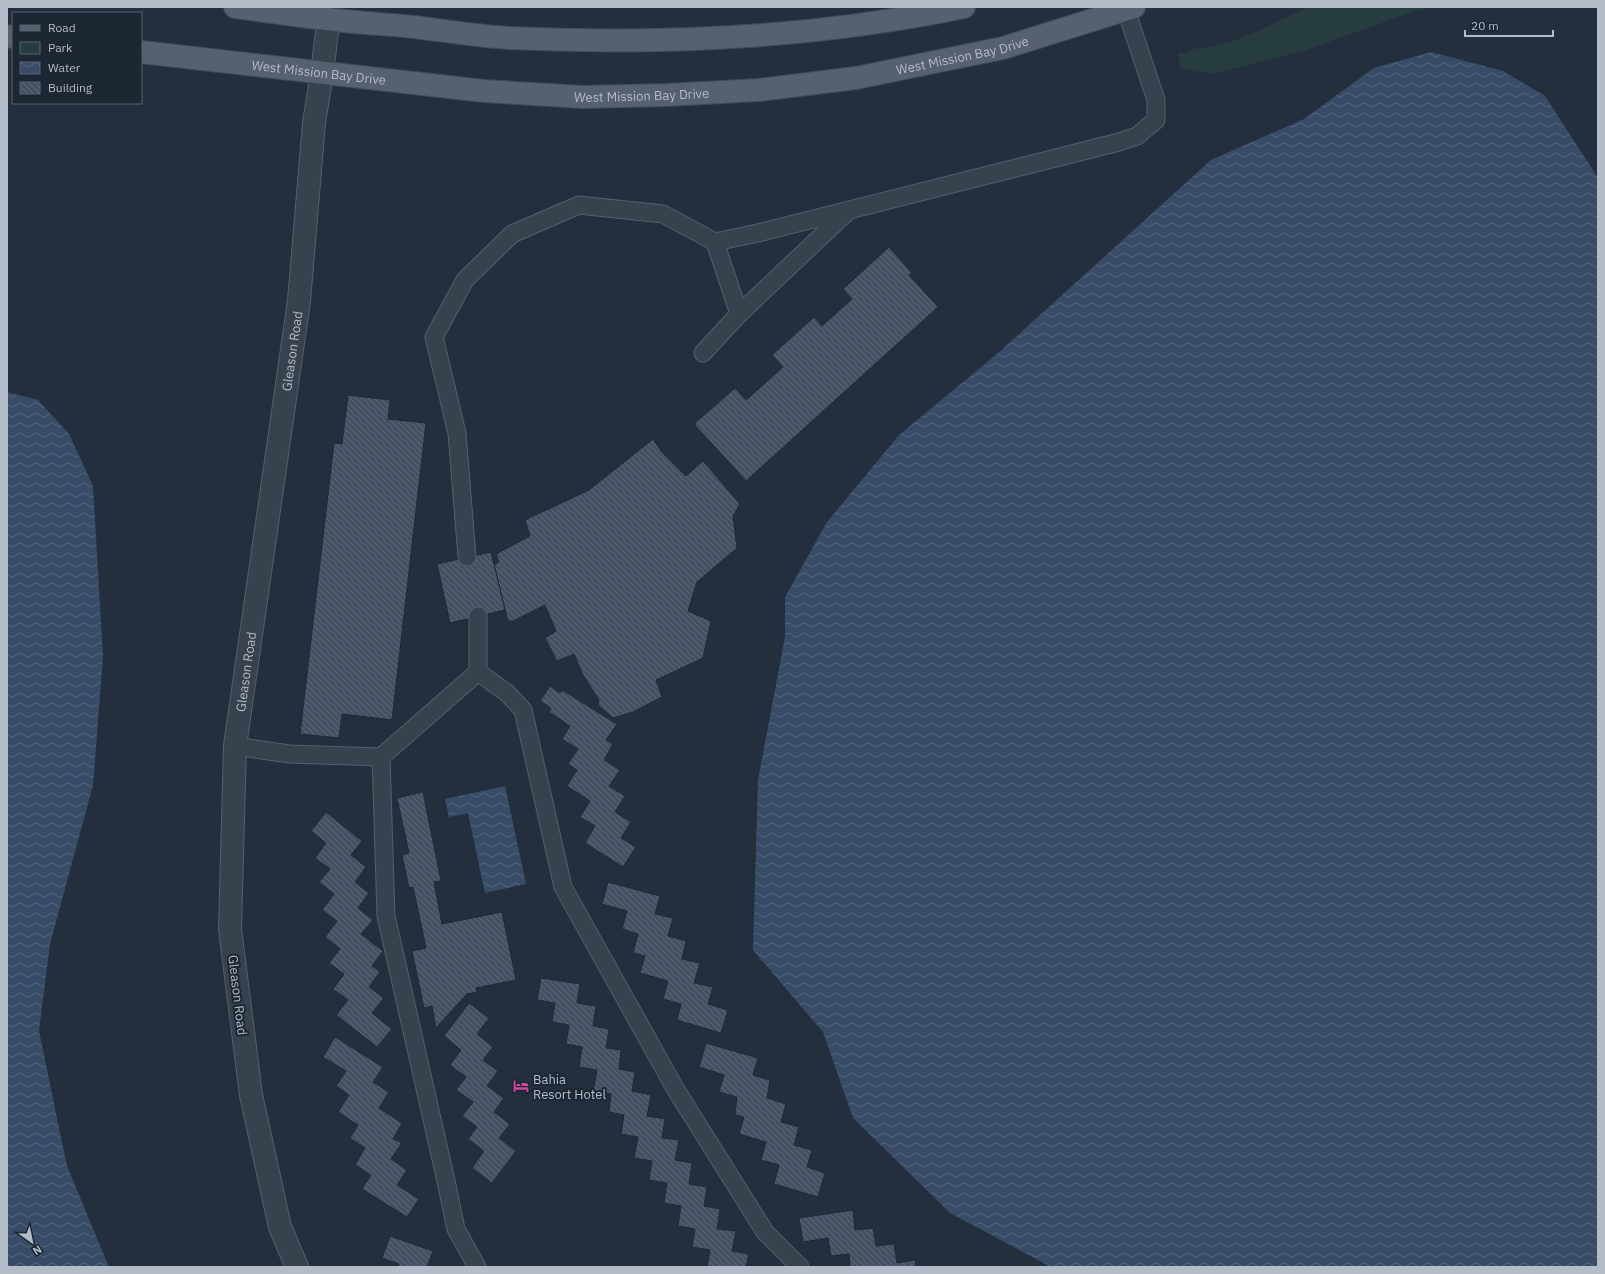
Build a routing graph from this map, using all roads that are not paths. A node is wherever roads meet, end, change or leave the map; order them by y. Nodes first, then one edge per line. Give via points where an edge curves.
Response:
1 (235, 7) edge
2 (964, 7) edge
3 (1128, 8) edge
4 (329, 13) edge
5 (142, 52) edge
6 (322, 73) junction
7 (849, 210) junction
8 (715, 242) junction
9 (739, 314) junction
10 (703, 353) dead end
11 (467, 557) dead end
12 (478, 616) dead end
13 (478, 672) junction
14 (235, 746) junction
15 (382, 757) junction
16 (298, 1267) edge
17 (477, 1267) edge
18 (800, 1267) edge

1 - 4 main road
2 - 4 main road via 801,32 698,38 589,40 508,38 376,23
3 - 6 main road, West Mission Bay Drive via 1003,48 856,78 759,90 583,97 484,91
3 - 7 lane via 1156,100 1156,120 1137,136
4 - 6 street, Gleason Road
5 - 6 main road, West Mission Bay Drive
6 - 14 street, Gleason Road via 314,123 299,300
7 - 8 lane
7 - 9 lane
8 - 9 lane
8 - 11 lane via 663,214 580,205 512,234 465,280 434,337 457,433
9 - 10 lane
12 - 13 lane
13 - 15 lane
13 - 18 lane via 507,693 523,710 563,887 676,1090 765,1232
14 - 15 lane via 289,754
14 - 16 street, Gleason Road via 231,936 251,1095 280,1227
15 - 17 lane via 386,916 456,1229

